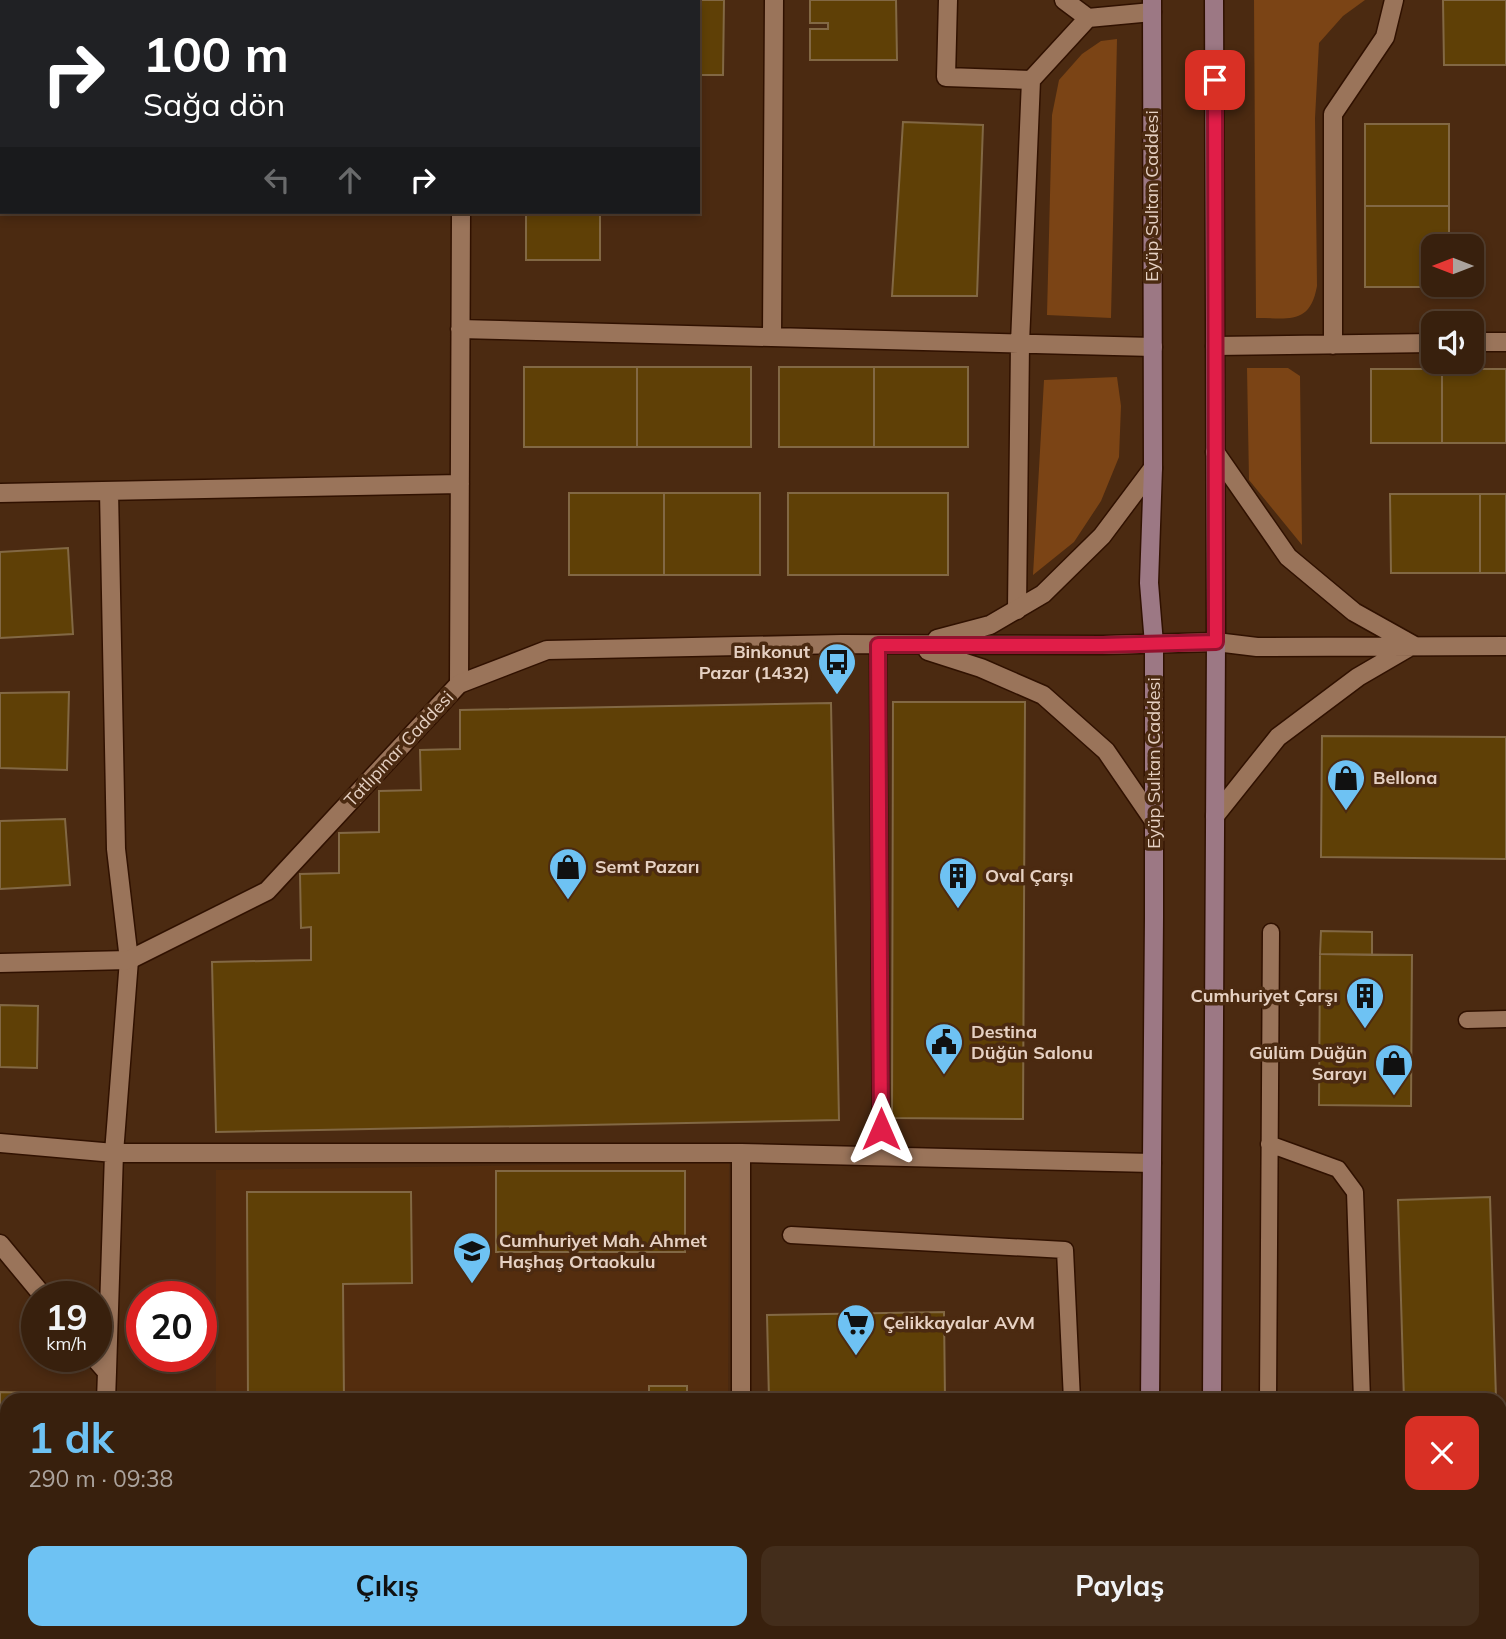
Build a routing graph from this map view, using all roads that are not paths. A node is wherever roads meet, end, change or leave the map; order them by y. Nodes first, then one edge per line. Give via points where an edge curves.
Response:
1 (774, 0) edge
2 (948, 0) edge
3 (1064, 0) edge
4 (1214, 0) edge
5 (1394, 0) edge
6 (1152, 6) edge
7 (1088, 18) junction
8 (1031, 80) junction
9 (461, 214) edge
10 (460, 329) junction
11 (772, 337) junction
12 (1484, 342) edge
13 (1506, 342) edge
14 (1020, 343) junction
15 (1421, 343) edge
16 (1334, 345) junction
17 (1215, 346) junction
18 (1153, 347) junction
19 (1215, 452) junction
20 (1153, 468) junction
21 (460, 484) junction
22 (109, 491) junction
23 (0, 493) edge
24 (1017, 610) junction
25 (1216, 642) junction
26 (1154, 644) junction
27 (878, 645) junction
28 (1413, 645) junction
29 (912, 646) junction
30 (1506, 646) edge
31 (459, 684) junction
32 (1215, 817) junction
33 (1154, 821) junction
34 (1270, 932) dead end
35 (129, 960) junction
36 (0, 963) edge
37 (1506, 1019) edge
38 (1467, 1020) dead end
39 (0, 1143) edge
40 (1269, 1144) junction
41 (114, 1153) junction
42 (741, 1153) junction
43 (881, 1156) junction
44 (1152, 1163) junction
45 (791, 1235) dead end
46 (0, 1244) edge
47 (31, 1281) edge
48 (110, 1281) edge
49 (107, 1372) edge
50 (106, 1393) edge
51 (741, 1393) edge
52 (1072, 1393) edge
53 (1150, 1393) edge
54 (1212, 1393) edge
55 (1268, 1393) edge
56 (1362, 1393) edge

1 - 11 street
2 - 8 street via 946,77
3 - 7 street
4 - 17 main road
5 - 16 street via 1385,37 1333,114
6 - 7 street
6 - 18 main road, Eyüp Sultan Caddesi
7 - 8 street
8 - 14 street
9 - 10 street
10 - 11 street
10 - 21 street
11 - 14 street
12 - 13 street
14 - 18 street
14 - 24 street
15 - 16 street
16 - 17 street
17 - 19 main road
18 - 20 main road, Eyüp Sultan Caddesi
19 - 25 main road
19 - 28 street via 1288,557 1354,612
20 - 24 street via 1102,536 1043,594
20 - 26 main road, Eyüp Sultan Caddesi via 1149,583
21 - 22 street
21 - 31 street
22 - 23 street
22 - 35 street via 116,849
24 - 29 street via 990,625
25 - 26 street
25 - 28 street via 1257,647
25 - 32 main road
26 - 29 street
26 - 33 main road, Eyüp Sultan Caddesi
27 - 29 street, Tatlıpınar Caddesi
27 - 31 street, Tatlıpınar Caddesi via 547,650
27 - 43 lane
28 - 30 street
28 - 32 street via 1358,677 1278,737
29 - 33 street via 981,668 1043,695 1106,751
31 - 35 street, Tatlıpınar Caddesi via 267,891
32 - 54 main road
33 - 44 main road, Eyüp Sultan Caddesi
34 - 40 lane
35 - 36 street, Tatlıpınar Caddesi
35 - 41 street
37 - 38 lane
39 - 41 street
40 - 55 lane
40 - 56 lane via 1338,1169 1355,1192
41 - 42 street
41 - 48 street
42 - 43 street
42 - 51 street
43 - 44 street
44 - 53 main road, Eyüp Sultan Caddesi
45 - 52 lane via 1065,1250
46 - 47 street
49 - 50 street

